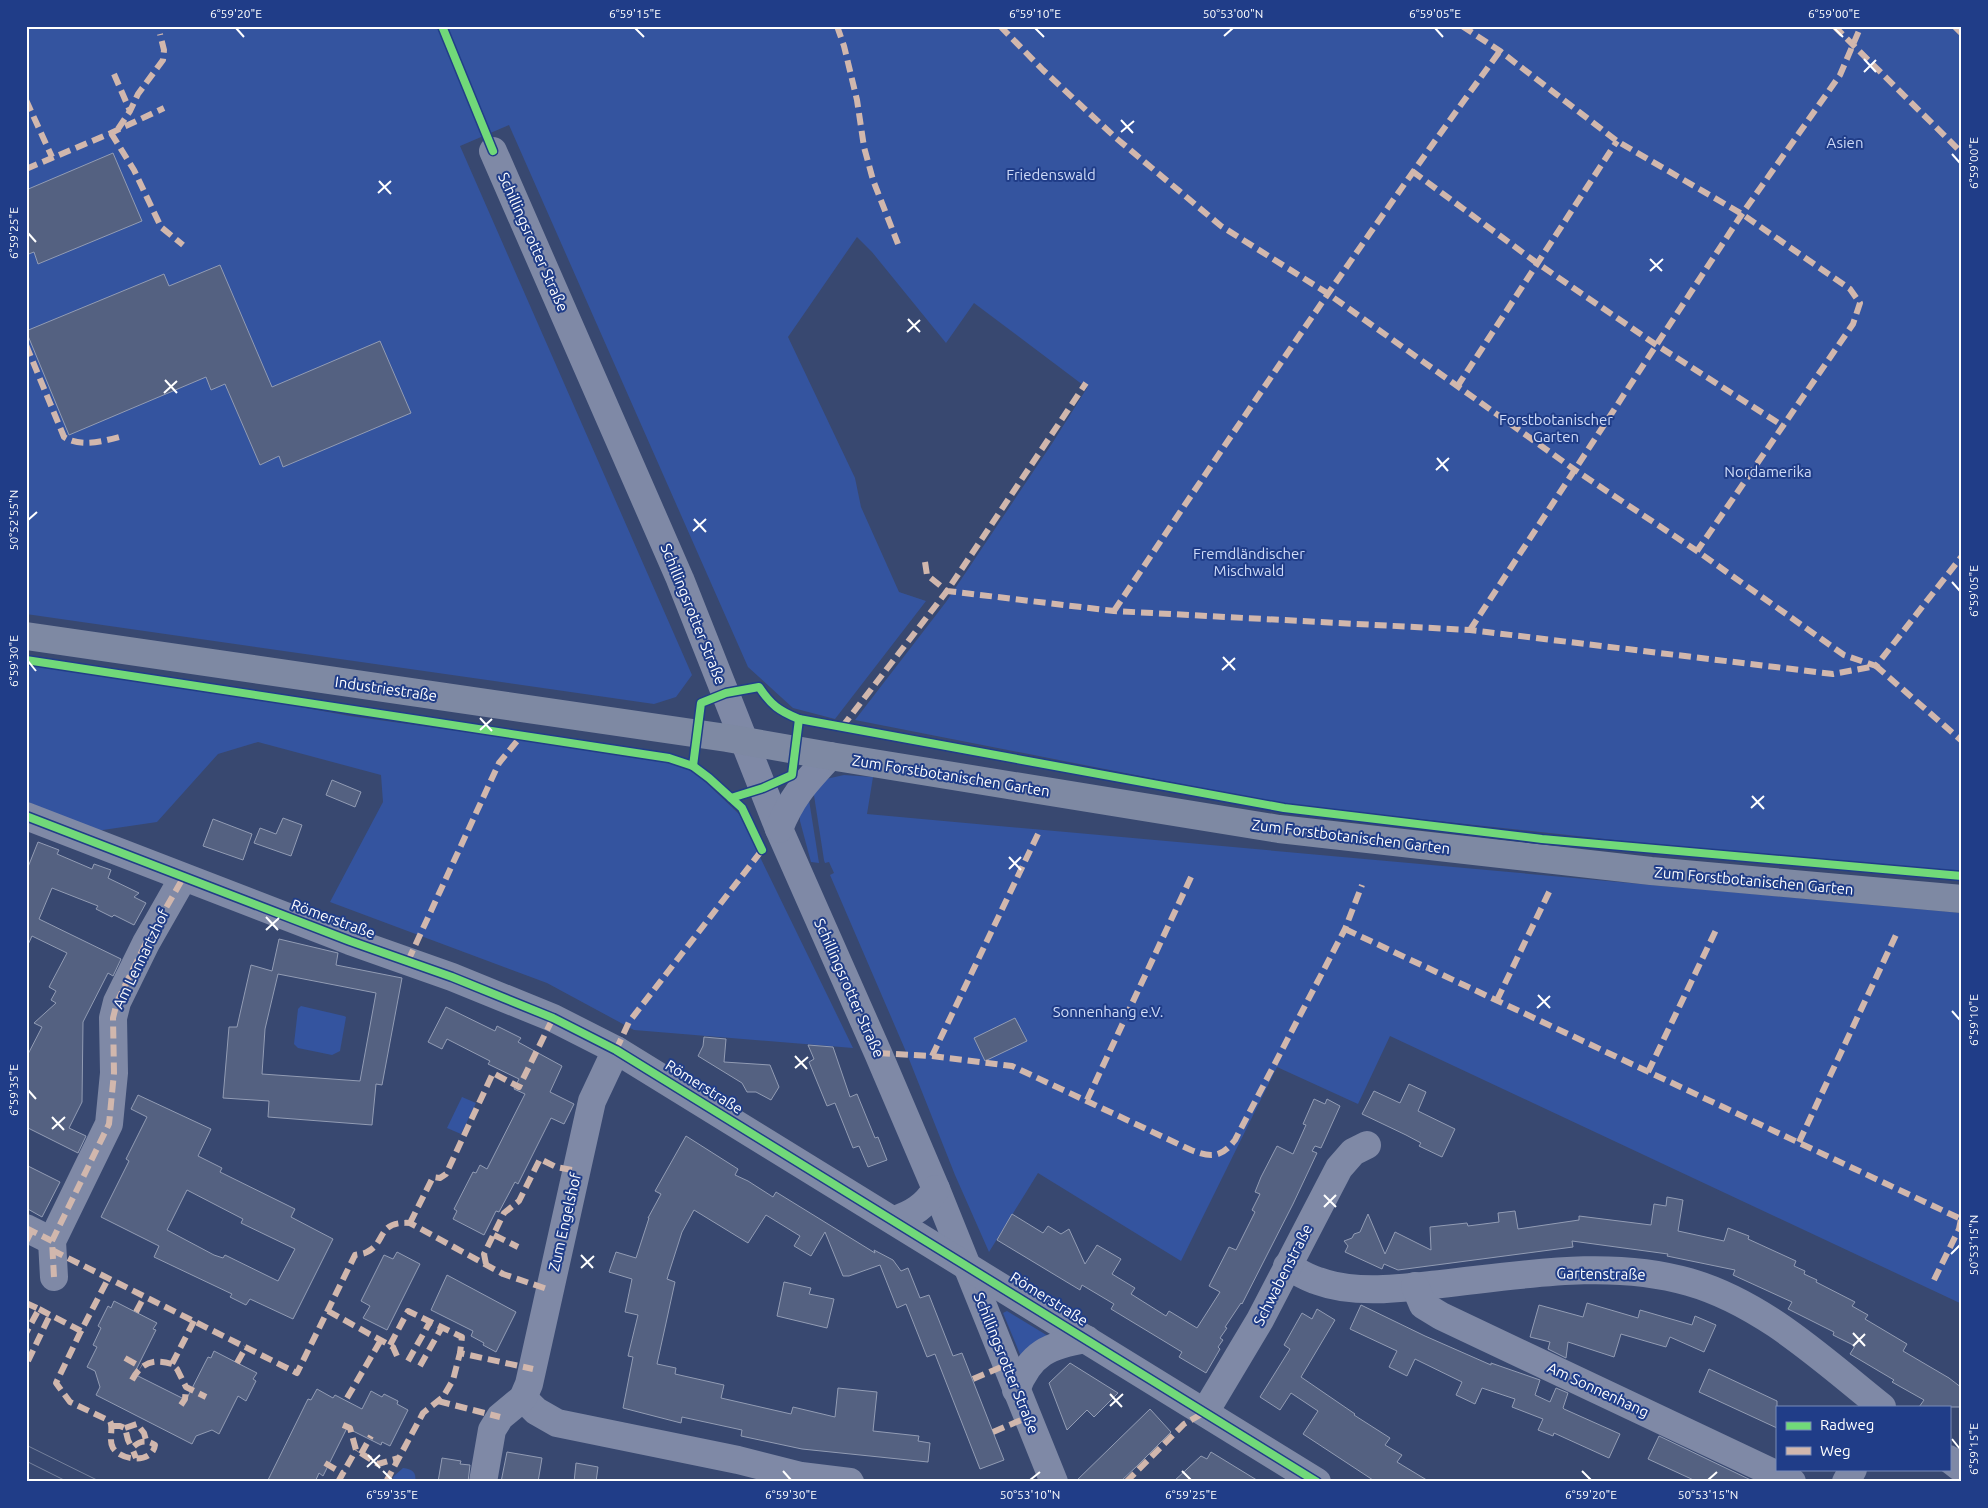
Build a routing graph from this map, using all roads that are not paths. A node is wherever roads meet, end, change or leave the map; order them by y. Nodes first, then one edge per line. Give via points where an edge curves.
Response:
1 (493, 151) dead end
2 (26, 636) edge
3 (745, 740) junction
4 (830, 756) junction
5 (26, 816) edge
6 (779, 829) junction
7 (183, 878) junction
8 (1962, 899) edge
9 (616, 1050) junction
10 (1367, 1145) dead end
11 (936, 1189) junction
12 (894, 1220) junction
13 (26, 1228) edge
14 (52, 1241) junction
15 (967, 1265) junction
16 (1287, 1266) junction
17 (54, 1277) dead end
18 (1415, 1286) junction
19 (1086, 1339) junction
20 (1016, 1390) junction
21 (523, 1398) junction
22 (1881, 1406) edge
23 (1205, 1412) junction
24 (1950, 1460) edge
25 (1962, 1468) edge
26 (1852, 1470) edge
27 (483, 1482) edge
28 (850, 1482) edge
29 (1054, 1482) edge
30 (1317, 1482) edge
31 (1792, 1482) edge
32 (1846, 1482) edge

1 - 3 street, Schillingsrotter Straße via 680,579
2 - 3 main road, Industriestraße
3 - 4 main road, Zum Forstbotanischen Garten
3 - 6 street, Schillingsrotter Straße
4 - 6 street via 799,790
4 - 8 main road, Zum Forstbotanischen Garten via 1279,829 1651,871
5 - 7 street, Römerstraße
6 - 11 street, Schillingsrotter Straße
7 - 9 street, Römerstraße via 452,977 553,1018
7 - 14 street, Am Lennartzhof via 117,1002 113,1018 114,1074 109,1124
9 - 12 street, Römerstraße
9 - 21 street, Zum Engelshof via 592,1101 530,1384
10 - 16 street, Schwabenstraße via 1353,1152 1339,1168
11 - 12 street via 921,1208
11 - 15 street, Schillingsrotter Straße
12 - 15 street, Römerstraße
13 - 14 street
14 - 17 street, Am Lennartzhof
15 - 19 street, Römerstraße
15 - 20 street, Schillingsrotter Straße
16 - 18 street, Gartenstraße via 1318,1282 1345,1287
16 - 23 street, Schwabenstraße via 1260,1320
18 - 22 street, Gartenstraße via 1574,1270 1665,1276 1719,1293 1750,1308
18 - 31 street, Am Sonnenhang via 1423,1305 1441,1316
19 - 20 street via 1056,1344 1046,1350 1022,1375
19 - 23 street, Römerstraße
20 - 29 street, Schillingsrotter Straße
21 - 27 street, Zum Engelshof via 500,1418 492,1430
21 - 28 street via 536,1411 557,1423 801,1476
23 - 30 street, Römerstraße
24 - 25 street
26 - 32 street

